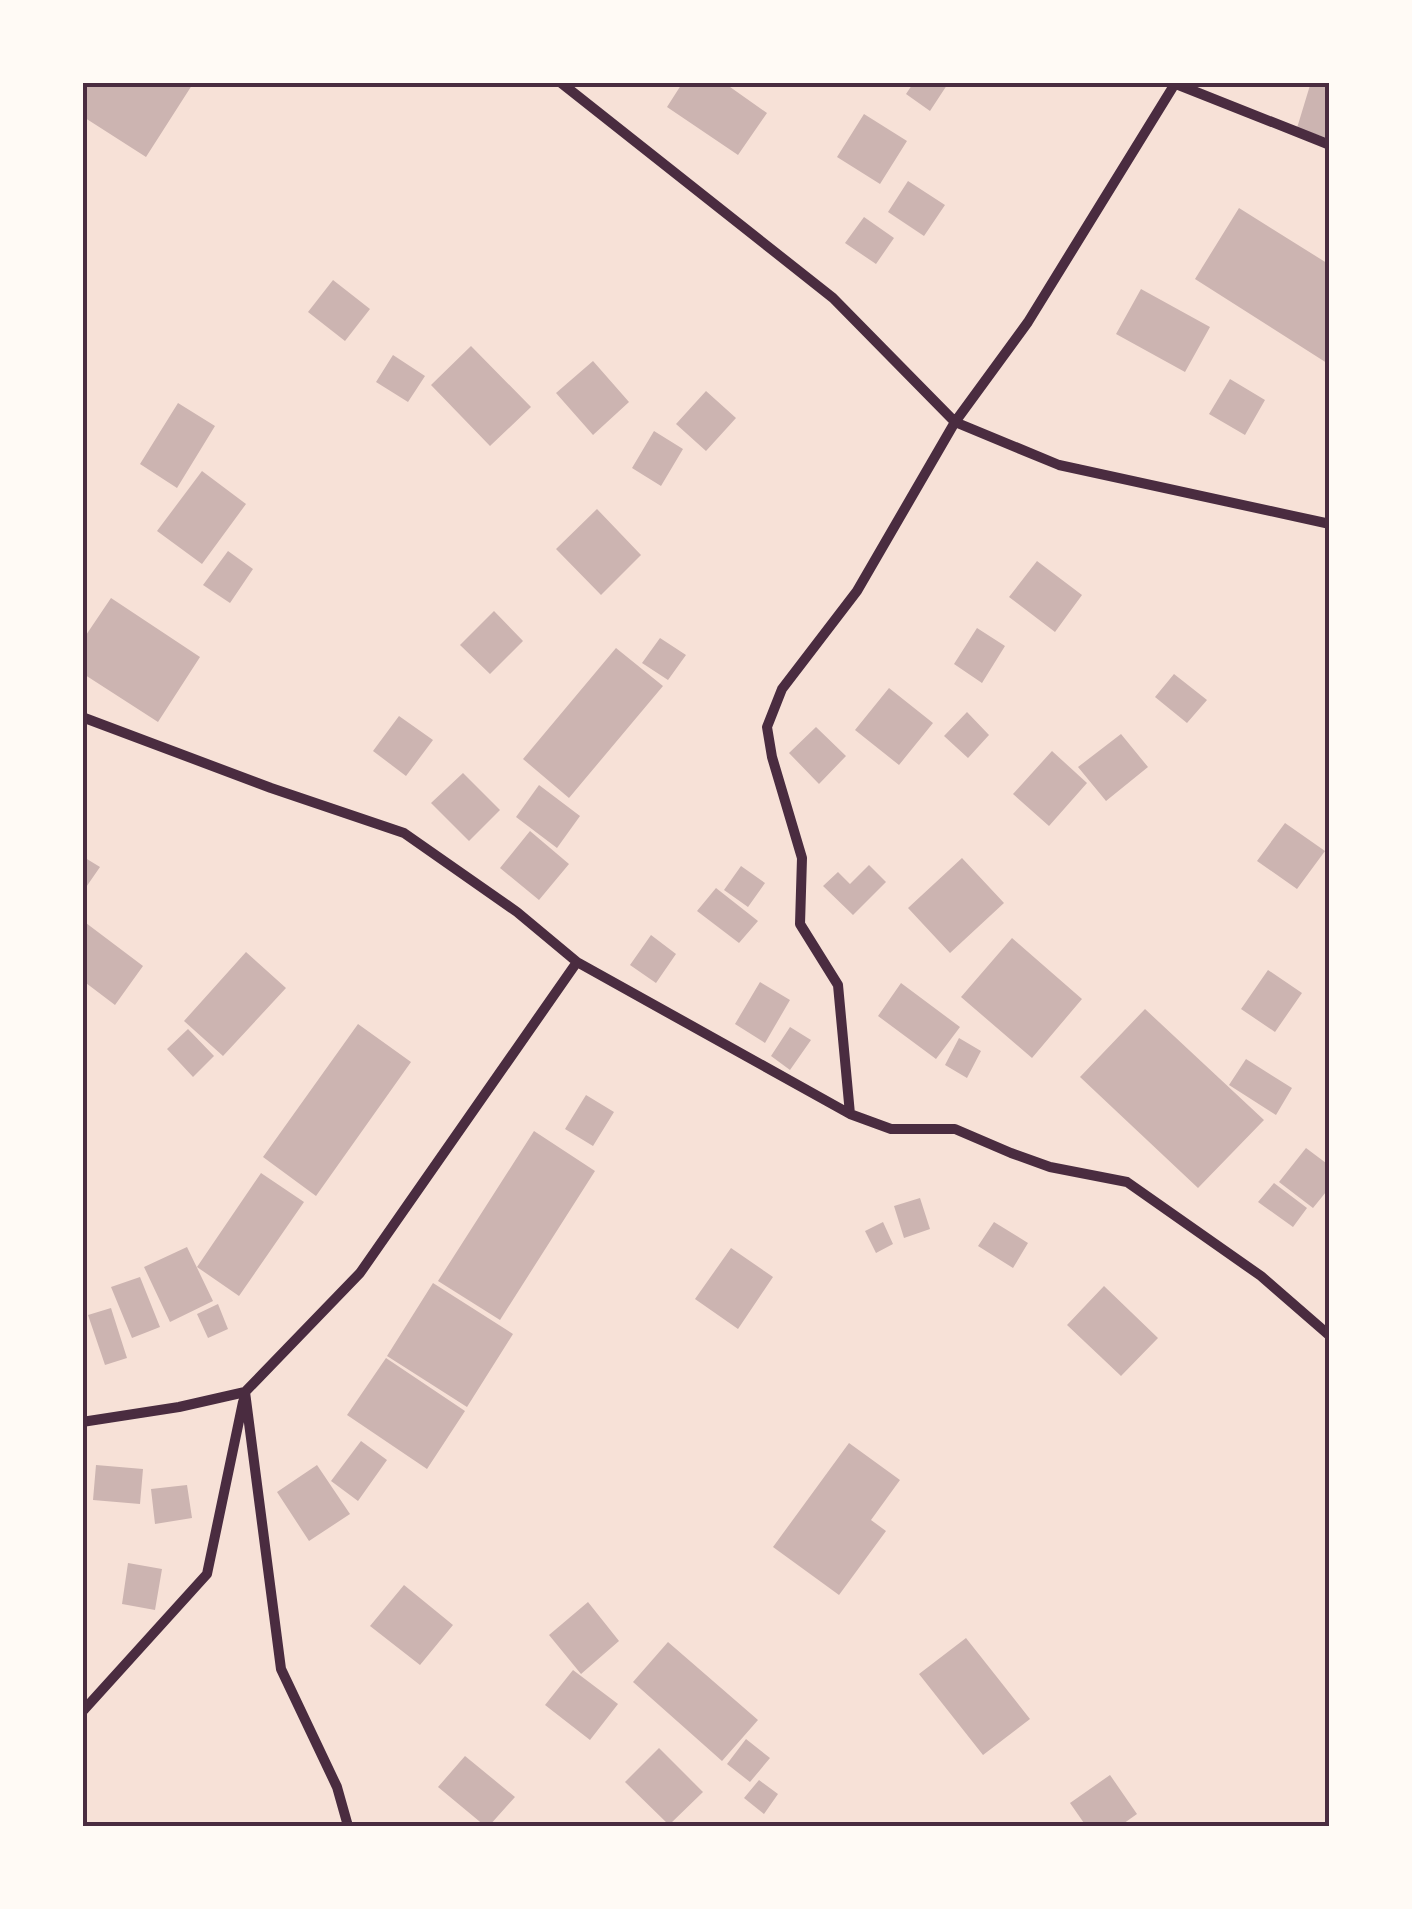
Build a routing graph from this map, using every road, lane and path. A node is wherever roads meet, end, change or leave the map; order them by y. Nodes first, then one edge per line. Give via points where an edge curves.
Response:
1 (560, 82) edge
2 (1176, 83) edge
3 (1330, 145) edge
4 (955, 422) junction
5 (1330, 524) edge
6 (82, 717) edge
7 (578, 962) junction
8 (850, 1114) junction
9 (1330, 1336) edge
10 (245, 1392) junction
11 (82, 1422) edge
12 (82, 1712) edge
13 (348, 1826) edge

1 - 4 street via 833,298
2 - 3 street
2 - 4 street via 1028,322
4 - 5 street via 1059,464
4 - 8 street via 857,591 782,689 767,727 802,858 800,924 838,985
6 - 7 street via 404,833
7 - 8 street
7 - 10 street via 360,1273
8 - 9 street via 890,1130 955,1129 1050,1167 1127,1182 1261,1276
10 - 11 street
10 - 12 street via 206,1574
10 - 13 street via 281,1669 337,1786

